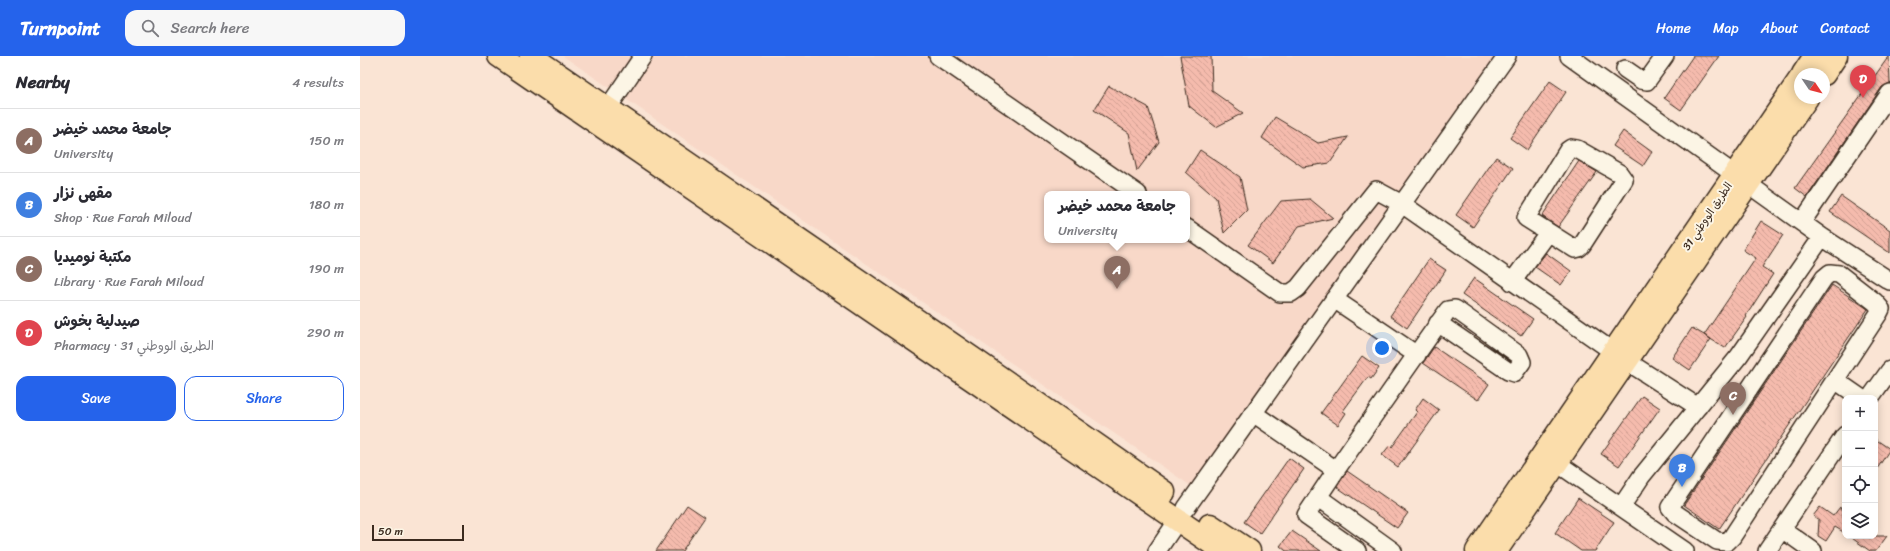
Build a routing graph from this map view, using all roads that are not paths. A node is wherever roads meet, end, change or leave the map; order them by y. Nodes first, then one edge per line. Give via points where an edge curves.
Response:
1 (499, 56) edge
2 (531, 56) edge
3 (643, 56) edge
4 (938, 56) edge
5 (1507, 56) edge
6 (1569, 56) edge
7 (1665, 56) edge
8 (1816, 56) edge
9 (1836, 56) edge
10 (1807, 68) edge
11 (1828, 68) edge
12 (1625, 69) dead end
13 (1794, 89) edge
14 (1890, 93) edge
15 (1802, 104) edge
16 (607, 108) junction
17 (1742, 179) junction
18 (1134, 191) edge
19 (1402, 204) junction
20 (1802, 222) junction
21 (1190, 230) edge
22 (1548, 233) junction
23 (1822, 237) junction
24 (1890, 281) edge
25 (1512, 282) junction
26 (1334, 299) junction
27 (1438, 323) junction
28 (1416, 355) junction
29 (1621, 357) junction
30 (1890, 370) edge
31 (1835, 380) junction
32 (1857, 395) edge
33 (1872, 395) edge
34 (1698, 407) junction
35 (1253, 413) junction
36 (1842, 439) edge
37 (1557, 463) junction
38 (1336, 470) junction
39 (1318, 497) junction
40 (1621, 507) junction
41 (1182, 514) junction
42 (1782, 529) junction
43 (1157, 551) edge
44 (1223, 551) edge
45 (1249, 551) edge
46 (1357, 551) edge
47 (1393, 551) edge
48 (1477, 551) edge
49 (1496, 551) edge
50 (1685, 551) edge
51 (1767, 551) edge
52 (1813, 551) edge

1 - 41 main road
2 - 16 main road
3 - 16 street
4 - 18 street
5 - 19 street
6 - 17 street
7 - 12 street via 1647,81
8 - 10 main road
9 - 11 main road
13 - 17 main road, الطريق الووطني 31
14 - 20 street
15 - 17 main road
16 - 41 main road via 975,360
17 - 20 street
17 - 29 main road
19 - 21 street via 1376,190 1298,288 1291,293 1280,293
19 - 25 street
19 - 26 street
20 - 23 street
22 - 22 street via 1570,248 1579,248 1622,184 1623,176 1577,149 1568,150 1526,215 1529,221
22 - 25 street
23 - 24 street
23 - 34 street via 1739,356
25 - 29 street
26 - 28 street
26 - 35 street
27 - 27 street via 1448,310 1455,309 1519,355 1522,362 1514,373 1508,371
27 - 28 street
28 - 38 street
29 - 34 street
29 - 37 main road
29 - 48 main road
30 - 33 street
31 - 31 street via 1727,542 1717,541 1672,510 1672,503 1824,278 1830,273 1840,274 1881,309
31 - 32 street
34 - 40 street
35 - 38 street
35 - 41 street
36 - 42 street
37 - 40 street
37 - 49 main road
38 - 39 street
39 - 46 street via 1306,516
39 - 47 street
40 - 50 street
41 - 43 street
41 - 44 main road
41 - 45 main road
42 - 51 street
42 - 52 street

